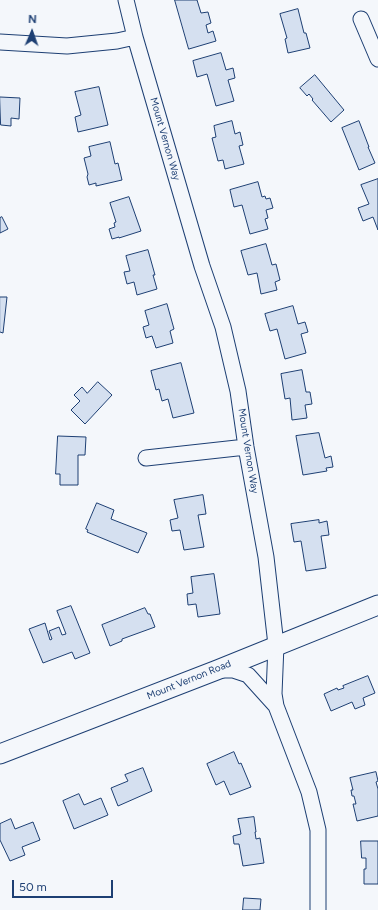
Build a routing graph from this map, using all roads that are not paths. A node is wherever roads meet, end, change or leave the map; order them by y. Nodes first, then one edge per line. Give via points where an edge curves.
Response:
1 (126, 0) edge
2 (361, 19) dead end
3 (135, 37) junction
4 (0, 42) edge
5 (378, 59) edge
6 (246, 447) junction
7 (146, 458) dead end
8 (378, 605) edge
9 (276, 645) junction
10 (218, 670) junction
11 (276, 706) junction
12 (0, 754) edge
13 (318, 910) edge

1 - 3 street, Mount Vernon Way
2 - 5 street
3 - 4 street via 67,46
3 - 6 street, Mount Vernon Way via 202,266 223,327 238,391
6 - 7 street
6 - 9 street, Mount Vernon Way via 266,557
8 - 9 main road, Mount Vernon Road
9 - 10 main road, Mount Vernon Road
9 - 11 street, Mount Vernon Way
10 - 11 street via 233,670 248,675
10 - 12 main road, Mount Vernon Road
11 - 13 street, Mount Vernon Way via 309,792 318,830

